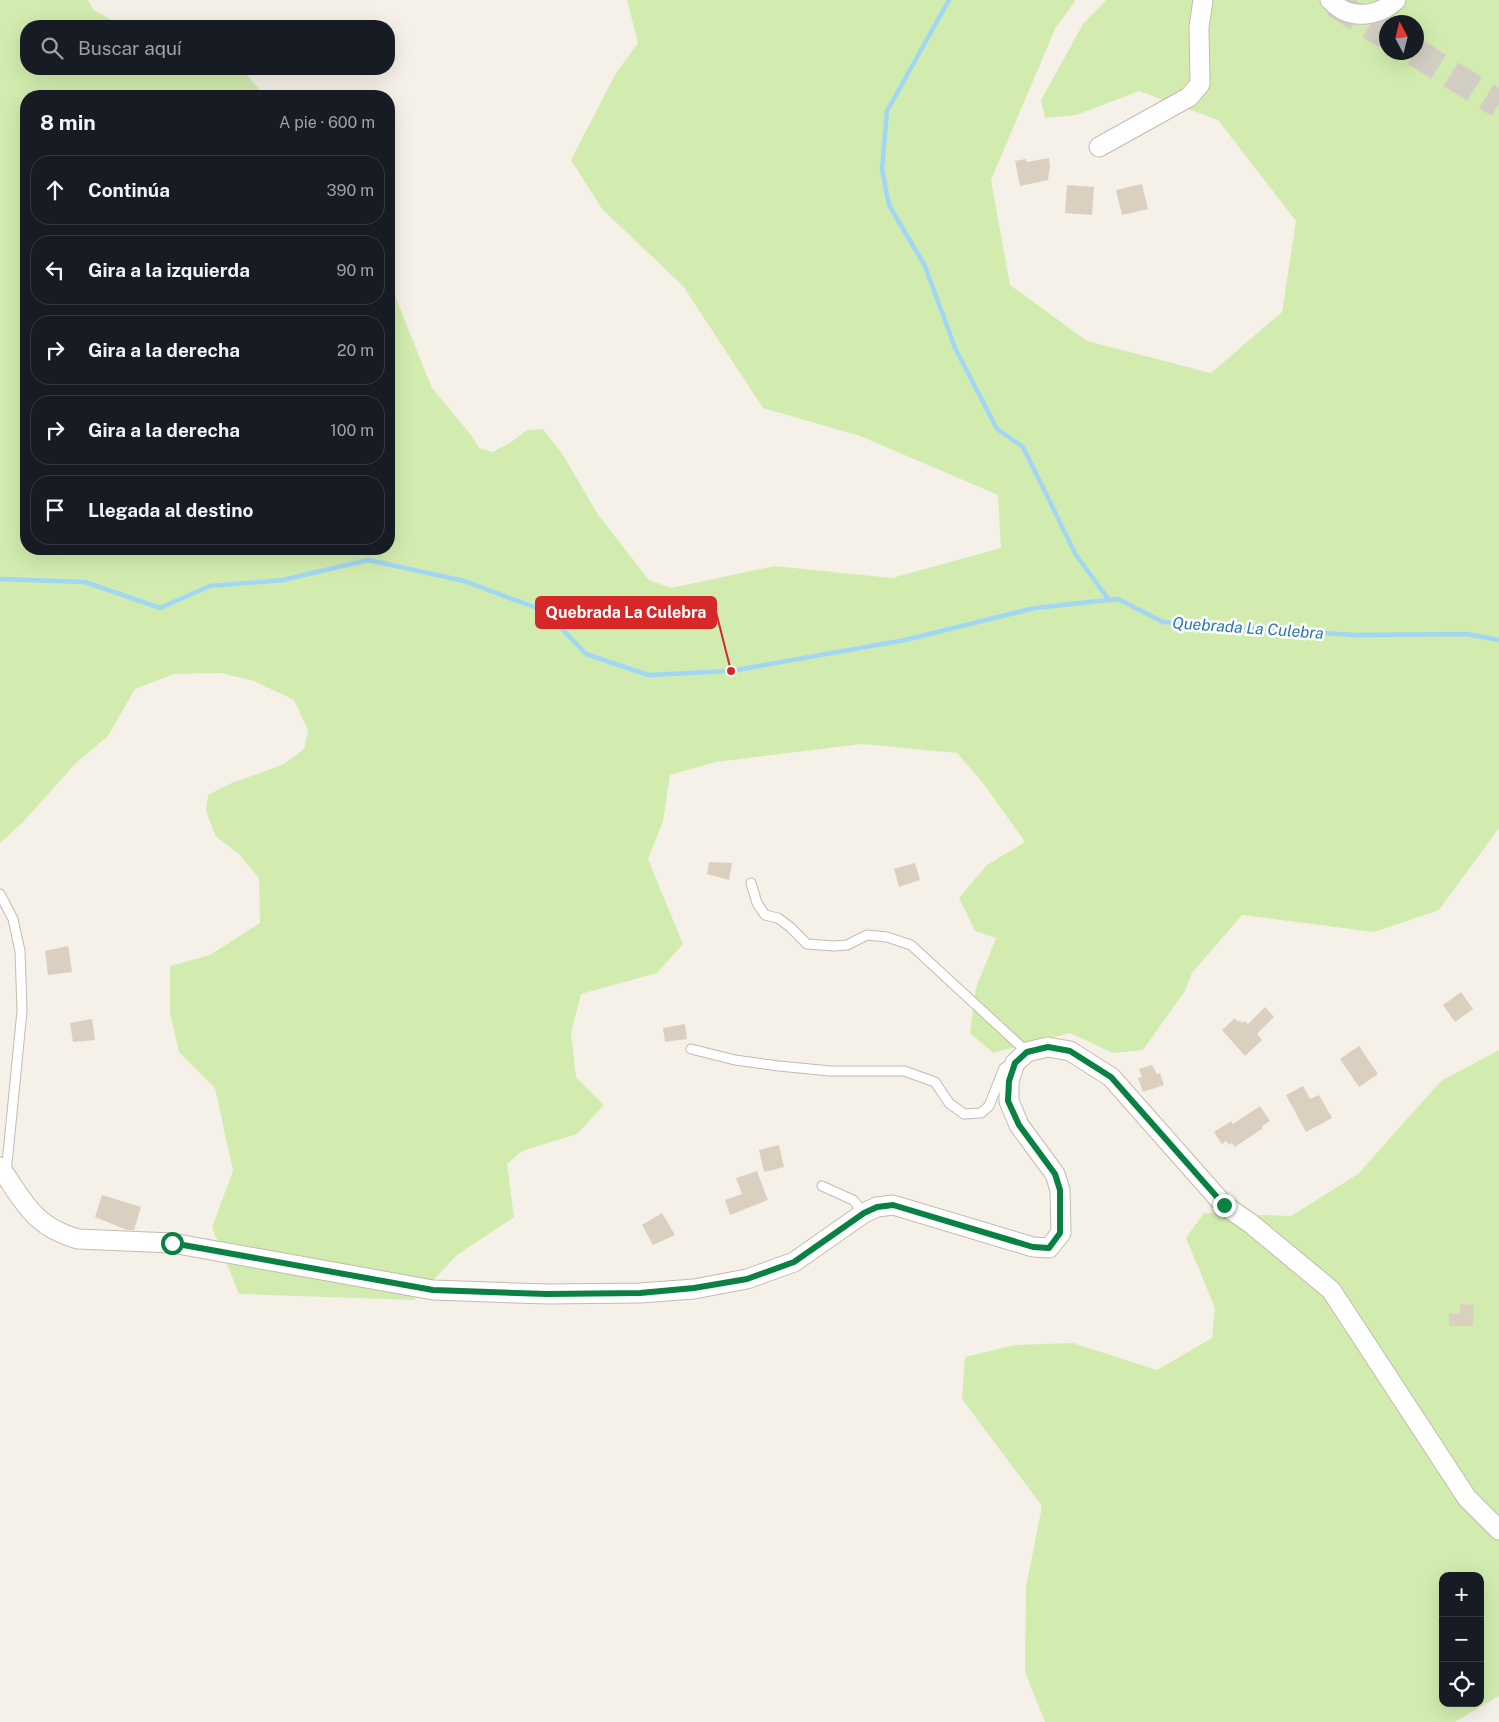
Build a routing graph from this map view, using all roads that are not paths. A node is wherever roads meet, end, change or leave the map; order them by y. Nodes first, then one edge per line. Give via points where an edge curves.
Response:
1 (1203, 0) edge
2 (1330, 0) edge
3 (1396, 0) edge
4 (1099, 146) dead end
5 (751, 883) dead end
6 (0, 894) edge
7 (691, 1049) dead end
8 (1021, 1058) junction
9 (3, 1171) edge
10 (822, 1186) dead end
11 (864, 1213) junction
12 (1499, 1530) edge

1 - 4 street via 1199,27 1200,84 1189,97
2 - 3 street via 1343,10 1360,15 1377,13
5 - 8 lane via 757,903 766,915 778,918 807,944 847,945 867,935 911,945
6 - 9 lane via 13,919 20,951 22,1011
7 - 8 lane via 779,1066 830,1071 904,1071 935,1082 949,1103 964,1114 981,1113 989,1106 1004,1068
8 - 11 street via 1009,1081 1008,1101 1019,1125 1055,1174 1060,1190 1060,1233 1049,1248 1033,1247 893,1205
8 - 12 street via 1048,1047 1070,1051 1111,1077 1224,1205 1331,1290 1467,1498
9 - 11 street via 37,1219 70,1237 172,1243 448,1291 640,1293 747,1279 794,1262
10 - 11 lane via 853,1200

